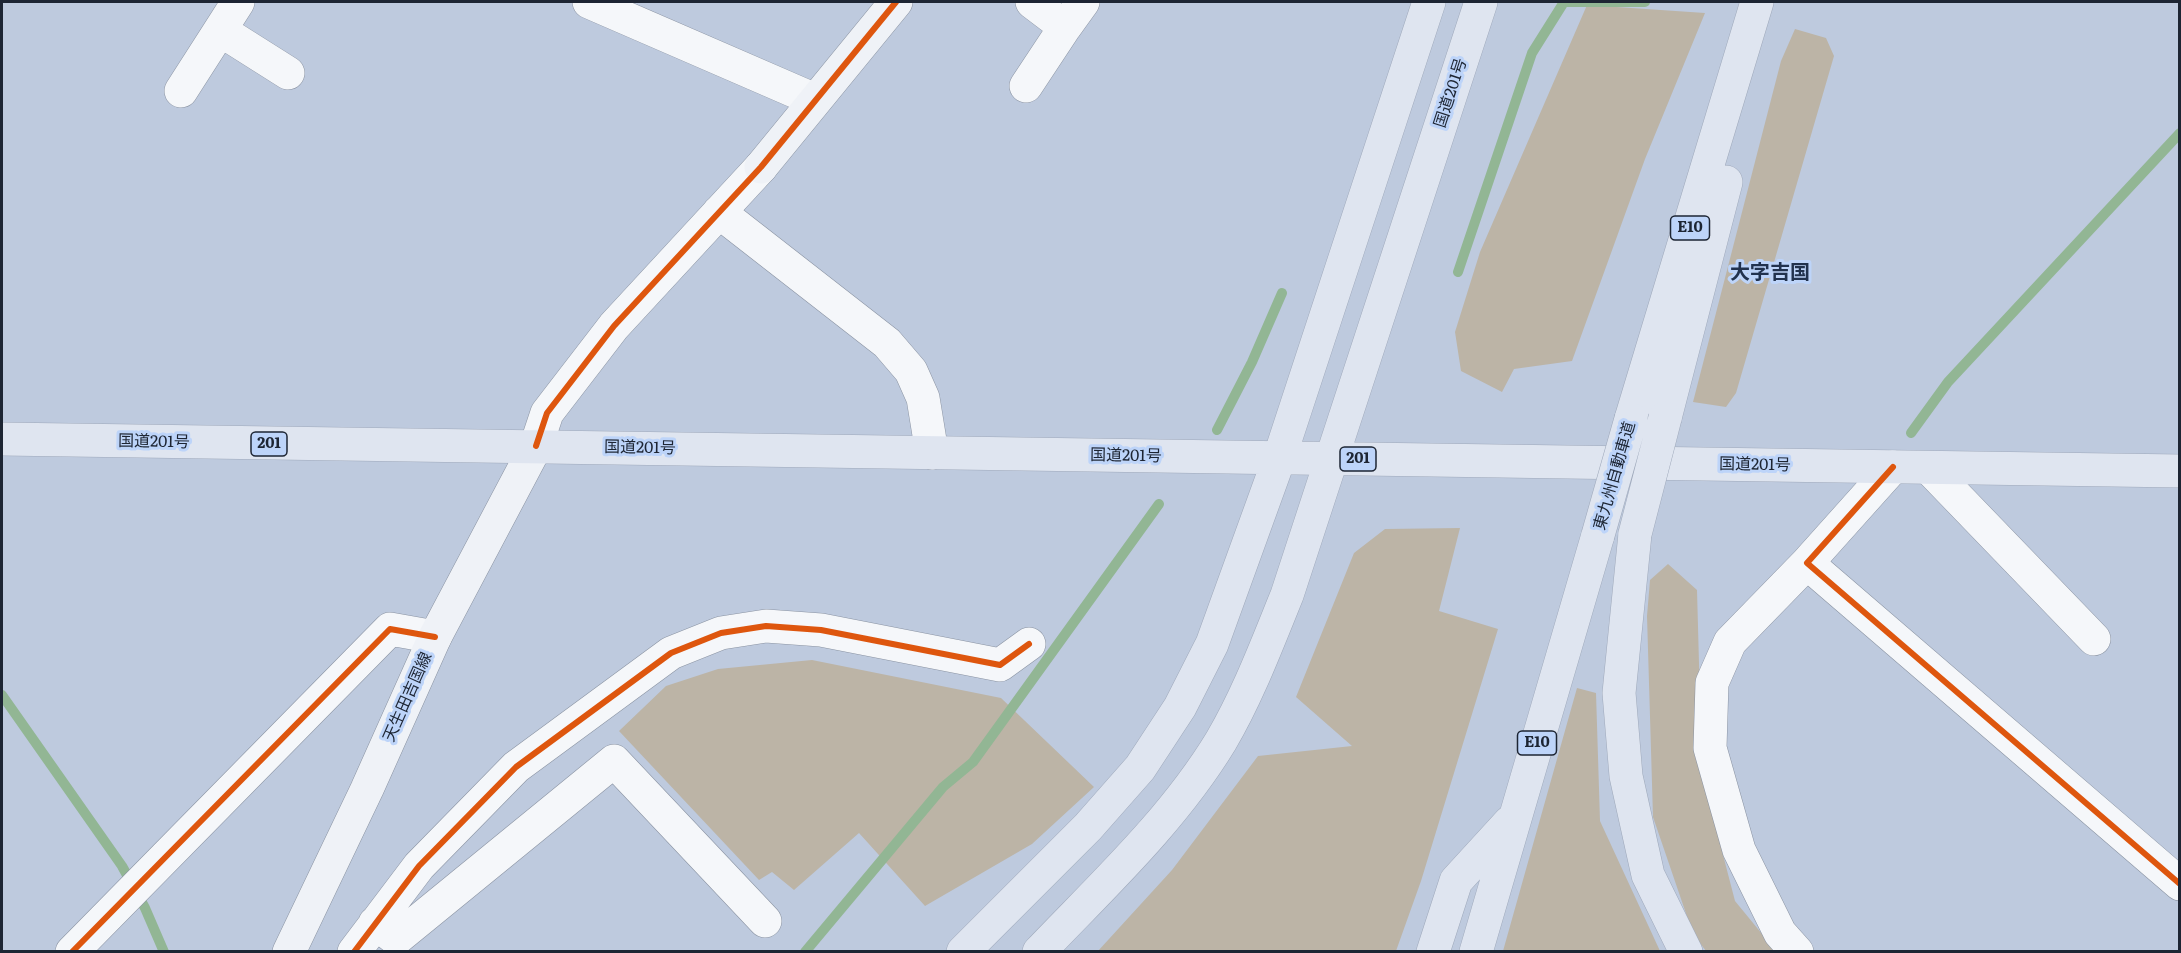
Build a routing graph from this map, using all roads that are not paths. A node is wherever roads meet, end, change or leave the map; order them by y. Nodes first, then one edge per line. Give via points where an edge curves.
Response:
1 (238, 2) edge
2 (589, 2) edge
3 (896, 2) edge
4 (1032, 2) edge
5 (1429, 2) edge
6 (1481, 2) edge
7 (1757, 2) edge
8 (1773, 2) edge
9 (1074, 14) edge
10 (220, 30) junction
11 (1754, 38) junction
12 (288, 73) dead end
13 (1026, 86) dead end
14 (181, 91) dead end
15 (815, 100) junction
16 (761, 167) joint
17 (719, 212) junction
18 (2, 439) edge
19 (536, 446) junction
20 (932, 453) junction
21 (1278, 459) junction
22 (1330, 459) junction
23 (1893, 467) junction
24 (1929, 468) junction
25 (2180, 471) edge
26 (1807, 562) junction
27 (435, 637) junction
28 (2094, 639) dead end
29 (1029, 644) dead end
30 (1515, 816) junction
31 (2180, 884) edge
32 (765, 921) dead end
33 (375, 923) junction
34 (72, 951) edge
35 (289, 951) edge
36 (354, 951) edge
37 (963, 951) edge
38 (1039, 951) edge
39 (1433, 951) edge
40 (1476, 951) edge
41 (1686, 951) edge
42 (1797, 951) edge

1 - 10 street
2 - 15 street
3 - 15 main road
4 - 9 street
5 - 21 highway
6 - 22 highway, 国道201号 / 201
7 - 11 highway, 東九州自動車道 / E10
8 - 11 highway
9 - 13 street
10 - 12 street
10 - 14 street
11 - 30 highway, 東九州自動車道 / E10, bridge via 1709,165
11 - 41 highway, bridge via 1635,534 1619,693 1626,776 1648,875
15 - 16 main road
16 - 17 street
17 - 19 street via 614,326 546,413
17 - 20 street via 887,343 911,371 923,398
18 - 19 highway, 国道201号 / 201
19 - 20 highway, 国道201号 / 201
19 - 27 main road, 天生田吉国線
20 - 21 highway, 国道201号 / 201
21 - 22 highway, 国道201号 / 201
21 - 37 highway via 1212,644 1180,707 1140,768 1118,793
22 - 23 highway, 国道201号 / 201
22 - 38 highway via 1287,595 1257,671 1221,741 1180,799
23 - 24 highway, 国道201号 / 201
23 - 26 street
24 - 25 highway, 国道201号 / 201
24 - 28 street
26 - 31 street
26 - 42 street via 1730,642 1712,682 1710,748 1739,850 1780,933
27 - 34 street via 390,629
27 - 35 main road, 天生田吉国線
29 - 33 street via 1000,665 821,630 766,626 721,633 671,653 516,767 419,866
30 - 39 highway via 1456,881
30 - 40 highway, 東九州自動車道 / E10
32 - 33 street via 614,761 396,939
33 - 36 street

